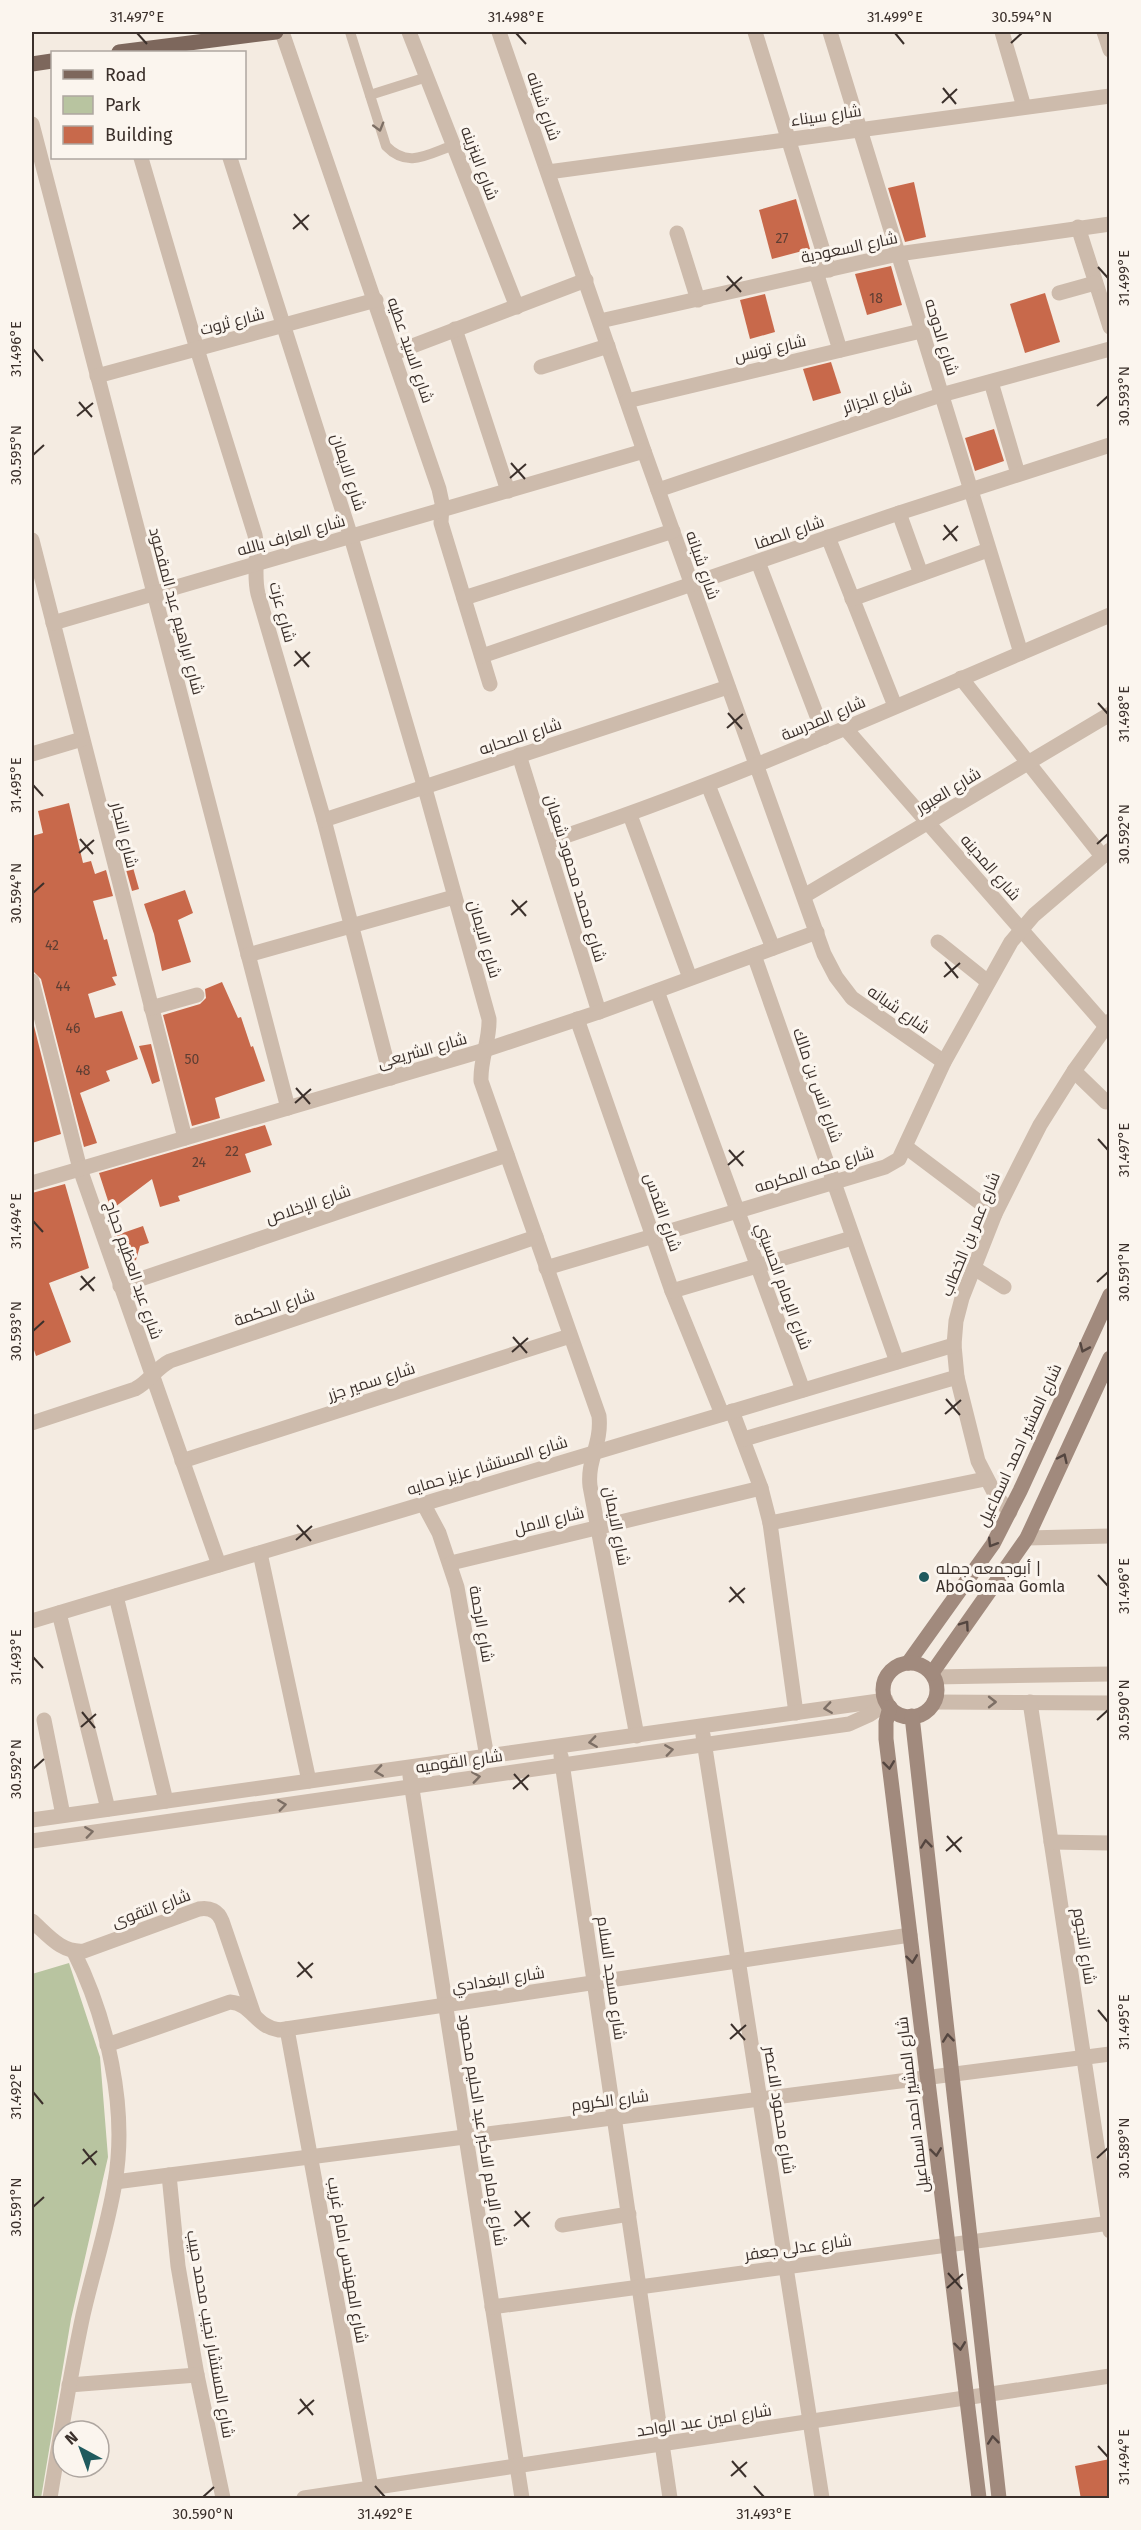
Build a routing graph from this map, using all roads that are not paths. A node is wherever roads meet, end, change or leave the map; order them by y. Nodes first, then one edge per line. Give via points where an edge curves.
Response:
1 (276, 32) edge
2 (282, 32) edge
3 (350, 32) edge
4 (410, 32) edge
5 (499, 32) edge
6 (755, 32) edge
7 (830, 32) edge
8 (1002, 32) edge
9 (1104, 32) edge
10 (195, 48) edge
11 (1110, 50) edge
12 (138, 51) edge
13 (51, 61) edge
14 (32, 64) edge
15 (427, 77) junction
16 (370, 95) junction
17 (1110, 96) edge
18 (1024, 107) junction
19 (32, 124) edge
20 (860, 129) junction
21 (788, 139) junction
22 (454, 145) junction
23 (141, 159) edge
24 (230, 159) edge
25 (548, 172) junction
26 (1110, 224) edge
27 (1078, 227) junction
28 (677, 233) dead end
29 (898, 254) junction
30 (822, 271) junction
31 (586, 280) junction
32 (1095, 283) junction
33 (1059, 293) dead end
34 (376, 300) junction
35 (698, 300) junction
36 (516, 307) junction
37 (600, 321) junction
38 (284, 325) junction
39 (1110, 327) edge
40 (455, 329) junction
41 (921, 331) junction
42 (608, 346) junction
43 (197, 349) junction
44 (1110, 349) edge
45 (840, 350) junction
46 (394, 353) junction
47 (541, 367) dead end
48 (97, 376) junction
49 (991, 382) junction
50 (941, 395) junction
51 (627, 401) junction
52 (1110, 444) edge
53 (644, 451) junction
54 (1018, 474) junction
55 (658, 490) junction
56 (970, 490) junction
57 (508, 491) junction
58 (441, 510) junction
59 (900, 513) junction
60 (672, 531) junction
61 (351, 537) junction
62 (828, 537) junction
63 (32, 540) edge
64 (988, 550) junction
65 (758, 562) junction
66 (255, 565) junction
67 (921, 574) junction
68 (691, 585) junction
69 (154, 594) junction
70 (464, 598) junction
71 (852, 598) junction
72 (1110, 615) edge
73 (53, 623) junction
74 (1021, 653) junction
75 (482, 656) junction
76 (961, 678) junction
77 (490, 684) dead end
78 (728, 687) junction
79 (895, 706) junction
80 (1110, 714) edge
81 (845, 728) junction
82 (825, 737) junction
83 (82, 740) junction
84 (32, 754) edge
85 (519, 755) junction
86 (1029, 762) junction
87 (756, 767) junction
88 (424, 785) junction
89 (708, 785) junction
90 (630, 815) junction
91 (324, 820) junction
92 (928, 823) junction
93 (547, 842) junction
94 (1106, 853) edge
95 (804, 896) junction
96 (454, 897) junction
97 (351, 926) junction
98 (1021, 928) junction
99 (817, 933) junction
100 (938, 942) dead end
101 (772, 948) junction
102 (248, 955) junction
103 (754, 955) junction
104 (690, 978) junction
105 (32, 981) edge
106 (988, 982) junction
107 (657, 991) junction
108 (197, 995) dead end
109 (151, 1008) junction
110 (599, 1012) junction
111 (577, 1019) junction
112 (1108, 1026) edge
113 (485, 1050) junction
114 (944, 1062) junction
115 (1074, 1071) junction
116 (391, 1078) junction
117 (1106, 1102) dead end
118 (288, 1108) junction
119 (185, 1138) junction
120 (906, 1147) junction
121 (507, 1155) junction
122 (80, 1169) junction
123 (32, 1183) edge
124 (833, 1183) junction
125 (738, 1211) junction
126 (995, 1214) junction
127 (536, 1237) junction
128 (652, 1237) junction
129 (852, 1238) junction
130 (757, 1265) junction
131 (546, 1268) junction
132 (974, 1268) junction
133 (120, 1286) junction
134 (1004, 1287) dead end
135 (672, 1292) junction
136 (1110, 1295) edge
137 (570, 1336) junction
138 (954, 1345) junction
139 (1110, 1358) edge
140 (897, 1362) junction
141 (152, 1376) junction
142 (957, 1377) junction
143 (803, 1390) junction
144 (727, 1413) junction
145 (32, 1423) edge
146 (744, 1439) junction
147 (597, 1451) junction
148 (182, 1461) junction
149 (986, 1479) junction
150 (761, 1488) junction
151 (423, 1503) junction
152 (1010, 1512) junction
153 (770, 1523) junction
154 (599, 1526) junction
155 (1110, 1536) edge
156 (1027, 1538) junction
157 (260, 1553) junction
158 (451, 1563) junction
159 (219, 1565) junction
160 (116, 1596) junction
161 (59, 1613) junction
162 (32, 1621) edge
163 (908, 1663) junction
164 (1110, 1674) edge
165 (933, 1675) junction
166 (934, 1702) junction
167 (1030, 1702) junction
168 (888, 1703) junction
169 (1110, 1703) edge
170 (796, 1713) junction
171 (912, 1716) junction
172 (44, 1720) dead end
173 (702, 1726) junction
174 (637, 1736) junction
175 (705, 1744) junction
176 (560, 1747) junction
177 (487, 1757) junction
178 (562, 1765) junction
179 (409, 1767) junction
180 (309, 1781) junction
181 (412, 1786) junction
182 (166, 1801) junction
183 (108, 1809) junction
184 (63, 1815) junction
185 (32, 1820) edge
186 (32, 1841) edge
187 (1051, 1842) junction
188 (1110, 1843) edge
189 (32, 1921) edge
190 (910, 1935) junction
191 (74, 1952) junction
192 (738, 1961) junction
193 (594, 1982) junction
194 (446, 2005) junction
195 (256, 2019) junction
196 (287, 2029) junction
197 (107, 2045) junction
198 (1110, 2054) edge
199 (1083, 2058) junction
200 (952, 2074) junction
201 (927, 2078) junction
202 (760, 2099) junction
203 (614, 2118) junction
204 (466, 2137) junction
205 (311, 2157) junction
206 (169, 2175) junction
207 (115, 2182) junction
208 (628, 2214) junction
209 (561, 2225) dead end
210 (1109, 2225) edge
211 (971, 2241) junction
212 (948, 2245) junction
213 (786, 2267) junction
214 (639, 2287) junction
215 (492, 2307) junction
216 (197, 2375) junction
217 (1110, 2376) edge
218 (69, 2385) junction
219 (988, 2395) junction
220 (966, 2398) junction
221 (810, 2422) junction
222 (662, 2444) junction
223 (517, 2466) junction
224 (372, 2493) edge
225 (50, 2499) edge
226 (223, 2499) edge
227 (304, 2499) edge
228 (522, 2499) edge
229 (670, 2499) edge
230 (822, 2499) edge
231 (979, 2499) edge
232 (999, 2499) edge

1 - 10 main road
2 - 34 street, شارع السيد عطيه
3 - 16 lane
4 - 15 street, شارع البنزينه
5 - 25 street, شارع شبانه
6 - 21 street
7 - 20 street, شارع الدوحه
8 - 18 street
9 - 11 street
10 - 12 main road
13 - 14 main road
15 - 16 lane
15 - 22 street, شارع البنزينه
16 -> 22 lane via 386,146 398,156 413,160
17 - 18 street, شارع سيناء
18 - 20 street, شارع سيناء
19 - 48 street, شارع ابراهيم عبد المقصود
20 - 21 street, شارع سيناء
20 - 29 street, شارع الدوحه
21 - 25 street, شارع سيناء
21 - 30 street
22 - 36 street, شارع البنزينه
23 - 43 street, شارع عزت
24 - 38 street, شارع الايمان
25 - 31 street, شارع شبانه
26 - 27 street, شارع السعودية
27 - 29 street, شارع السعودية
27 - 32 street
28 - 35 street
29 - 30 street, شارع السعودية
29 - 41 street, شارع الدوحه
30 - 35 street, شارع السعودية
30 - 45 street
31 - 36 street
31 - 37 street, شارع شبانه
32 - 33 street
32 - 39 street
34 - 38 street, شارع ثروت
34 - 46 street, شارع السيد عطيه
35 - 37 street, شارع السعودية
36 - 40 street
37 - 42 street, شارع شبانه
38 - 43 street, شارع ثروت
38 - 61 street, شارع الايمان
40 - 46 street
40 - 57 street
41 - 45 street, شارع تونس
41 - 50 street, شارع الدوحه
42 - 47 street
42 - 51 street, شارع شبانه
43 - 48 street, شارع ثروت
43 - 66 street, شارع عزت via 255,535
44 - 49 street, شارع الجزائر
45 - 51 street, شارع تونس
46 - 58 street, شارع السيد عطيه via 441,496
48 - 69 street, شارع ابراهيم عبد المقصود
49 - 50 street, شارع الجزائر
49 - 54 street
50 - 55 street, شارع الجزائر
50 - 56 street, شارع الدوحه
51 - 53 street, شارع شبانه
52 - 54 street, شارع الصفا
53 - 55 street, شارع شبانه
53 - 57 street, شارع العارف بالله
54 - 56 street, شارع الصفا
55 - 60 street, شارع شبانه
56 - 59 street, شارع الصفا
56 - 64 street, شارع الدوحه
57 - 58 street, شارع العارف بالله
58 - 61 street, شارع العارف بالله
58 - 70 street, شارع السيد عطيه via 441,523
59 - 62 street, شارع الصفا
59 - 67 street
60 - 68 street, شارع شبانه
60 - 70 street
61 - 66 street, شارع العارف بالله
61 - 88 street, شارع الايمان
62 - 65 street, شارع الصفا
62 - 71 street
63 - 73 street, شارع النجار
64 - 67 street
64 - 74 street, شارع الدوحه
65 - 68 street, شارع الصفا
65 - 82 street
66 - 69 street, شارع العارف بالله
66 - 91 street, شارع عزت via 258,594
67 - 71 street
68 - 75 street, شارع الصفا
68 - 78 street, شارع شبانه
69 - 73 street, شارع العارف بالله
69 - 102 street, شارع ابراهيم عبد المقصود
70 - 75 street, شارع السيد عطيه
71 - 79 street
72 - 74 street, شارع المدرسة
73 - 83 street, شارع النجار
74 - 76 street, شارع المدرسة
75 - 77 street, شارع السيد عطيه
76 - 79 street, شارع المدرسة
76 - 86 street
78 - 85 street, شارع الصحابه
78 - 87 street, شارع شبانه
79 - 81 street, شارع المدرسة
80 - 86 street, شارع العبور
81 - 82 street, شارع المدرسة
81 - 92 street, شارع المدينه
82 - 87 street, شارع المدرسة
83 - 84 street
83 - 109 street, شارع النجار
85 - 88 street, شارع الصحابه
85 - 93 street, شارع محمد محمود شعبان
86 - 92 street, شارع العبور
86 - 94 street
87 - 89 street, شارع المدرسة
87 - 95 street, شارع شبانه
88 - 91 street, شارع الصحابه
88 - 96 street, شارع الايمان
89 - 90 street, شارع المدرسة
89 - 101 street
90 - 93 street, شارع المدرسة
90 - 104 street
91 - 97 street, شارع عزت
92 - 95 street, شارع العبور
92 - 98 street, شارع المدينه
93 - 110 street, شارع محمد محمود شعبان
94 - 98 street, شارع مكه المكرمه
95 - 99 street, شارع شبانه
96 - 97 street
96 - 113 street, شارع الايمان via 489,1019
97 - 102 street
97 - 116 street, شارع عزت
98 - 106 street, شارع مكه المكرمه
98 - 112 street, شارع المدينه
99 - 101 street, شارع الشريعى
99 - 114 street, شارع شبانه via 830,966 852,998
100 - 106 street
101 - 103 street, شارع الشريعى
102 - 118 street, شارع ابراهيم عبد المقصود
103 - 104 street, شارع الشريعى
103 - 124 street, شارع انس بن مالك
104 - 107 street, شارع الشريعى
105 - 122 street, شارع عبد العظيم حجاج
106 - 114 street, شارع مكه المكرمه
107 - 110 street, شارع الشريعى
107 - 125 street, شارع الإمام الحسيني
108 - 109 street
109 - 119 street, شارع النجار
110 - 111 street, شارع الشريعى
111 - 113 street, شارع الشريعى
111 - 128 street, شارع القدس
112 - 115 street, شارع عمر بن الخطاب
113 - 116 street, شارع الشريعى
113 - 121 street, شارع الايمان via 481,1081
114 - 120 street, شارع مكه المكرمه
115 - 117 street
115 - 126 street, شارع عمر بن الخطاب via 1040,1125
116 - 118 street, شارع الشريعى
118 - 119 street, شارع الشريعى
119 - 122 street, شارع الشريعى
120 - 124 street, شارع مكه المكرمه via 893,1164
120 - 126 street
121 - 127 street, شارع الايمان
121 - 133 street, شارع الإخلاص
122 - 123 street, شارع الشريعى
122 - 133 street, شارع عبد العظيم حجاج
124 - 125 street, شارع مكه المكرمه
124 - 129 street, شارع انس بن مالك
125 - 128 street, شارع مكه المكرمه
125 - 130 street, شارع الإمام الحسيني
126 - 132 street, شارع عمر بن الخطاب
127 - 131 street, شارع الايمان
127 - 141 street, شارع الحكمة via 170,1361
128 - 131 street, شارع مكه المكرمه
128 - 135 street, شارع القدس
129 - 130 street
129 - 140 street, شارع انس بن مالك
130 - 135 street
130 - 143 street, شارع الإمام الحسيني
131 - 137 street, شارع الايمان
132 - 134 street
132 - 138 street, شارع عمر بن الخطاب via 956,1321
133 - 141 street, شارع عبد العظيم حجاج
135 - 144 street, شارع القدس
136 -> 152 street, شارع المشير احمد اسماعيل
137 - 147 street, شارع الايمان via 598,1416
137 - 148 street, شارع سمير جزر
138 - 140 street, شارع المستشار عزيز حمايه
138 - 142 street, شارع عمر بن الخطاب
156 -> 139 street
140 - 143 street, شارع المستشار عزيز حمايه
141 - 145 street, شارع الحكمة via 135,1389
141 - 148 street, شارع عبد العظيم حجاج
142 - 146 street
142 - 149 street, شارع عمر بن الخطاب
143 - 144 street, شارع المستشار عزيز حمايه
144 - 146 street, شارع القدس
144 - 147 street, شارع المستشار عزيز حمايه
146 - 150 street, شارع القدس
147 - 151 street, شارع المستشار عزيز حمايه
147 - 154 street, شارع الايمان via 589,1473
148 - 159 street, شارع عبد العظيم حجاج
149 - 152 street, شارع عمر بن الخطاب
149 - 153 street
150 - 153 street, شارع القدس
150 - 154 street, شارع الامل
151 - 157 street, شارع المستشار عزيز حمايه
151 - 158 street, شارع الرحمة
152 -> 163 street, شارع المشير احمد اسماعيل via 993,1544
153 - 170 street, شارع القدس
154 - 158 street, شارع الامل
154 - 174 street, شارع الايمان
155 - 156 street
165 -> 156 street
157 - 159 street, شارع المستشار عزيز حمايه
157 - 180 street
158 - 177 street, شارع الرحمة
159 - 160 street, شارع المستشار عزيز حمايه
160 - 161 street, شارع المستشار عزيز حمايه
160 - 182 street
161 - 162 street, شارع المستشار عزيز حمايه
161 - 183 street
163 - 165 street via 921,1665
163 - 168 street via 895,1668 886,1679
164 - 165 street
165 - 166 street via 937,1690
166 -> 167 street
166 - 171 street
167 - 169 street
167 - 187 street, شارع النجوم
168 -> 170 street, شارع القوميه
168 - 171 street via 904,1716
168 - 175 street, شارع القوميه via 849,1724
168 -> 190 street, شارع المشير احمد اسماعيل via 886,1738
170 - 173 street, شارع القوميه
200 -> 171 street
172 - 184 street
173 - 174 street, شارع القوميه
173 - 175 street, شارع محمود الاعصر
174 -> 176 street, شارع القوميه
178 -> 175 street, شارع القوميه
175 - 192 street, شارع محمود الاعصر
176 - 177 street, شارع القوميه
176 - 178 street, شارع مسجد السلام
177 - 179 street, شارع القوميه
181 -> 178 street, شارع القوميه
178 - 193 street, شارع مسجد السلام
179 -> 180 street, شارع القوميه
179 - 181 street, شارع الإمام الاكبر عبد الحليم محمود
180 - 182 street, شارع القوميه
186 -> 181 street, شارع القوميه
181 - 194 street, شارع الإمام الاكبر عبد الحليم محمود
182 - 183 street, شارع القوميه
183 - 184 street, شارع القوميه
184 - 185 street, شارع القوميه
187 - 188 street
187 - 199 street, شارع النجوم
189 - 191 street via 58,1944
190 - 192 street, شارع البغدادي
190 -> 201 street, شارع المشير احمد اسماعيل
191 - 195 street, شارع التقوى via 199,1909 216,1911
191 - 197 street via 93,1994
192 - 193 street, شارع البغدادي
192 - 202 street, شارع محمود الاعصر
193 - 194 street, شارع البغدادي
193 - 203 street, شارع مسجد السلام
194 - 196 street, شارع البغدادي
194 - 204 street, شارع الإمام الاكبر عبد الحليم محمود
195 - 196 street, شارع البغدادي via 270,2029
195 - 197 street, شارع البغدادي via 243,2005 230,2002
196 - 205 street, شارع المهندس امام غريب
197 - 207 street via 119,2141
198 - 199 street, شارع الكروم
199 - 200 street, شارع الكروم
199 - 210 street, شارع النجوم
200 - 201 street, شارع الكروم
200 - 211 street
201 - 202 street, شارع الكروم
201 -> 212 street, شارع المشير احمد اسماعيل
202 - 203 street, شارع الكروم
202 - 213 street, شارع محمود الاعصر
203 - 204 street, شارع الكروم
203 - 208 street, شارع مسجد السلام
204 - 205 street, شارع الكروم
204 - 215 street, شارع الإمام الاكبر عبد الحليم محمود
205 - 206 street, شارع الكروم
205 - 224 street, شارع المهندس امام غريب
206 - 207 street, شارع الكروم
206 - 216 street, شارع المستشار نجيب محمد حبيب via 178,2266
207 - 218 street
208 - 209 street
208 - 214 street, شارع مسجد السلام
210 - 211 street, شارع عدلى جعفر
211 - 212 street, شارع عدلى جعفر
211 - 219 street
212 - 213 street, شارع عدلى جعفر
212 -> 220 street, شارع المشير احمد اسماعيل
213 - 214 street, شارع عدلى جعفر
213 - 221 street, شارع محمود الاعصر
214 - 215 street, شارع عدلى جعفر
214 - 222 street, شارع مسجد السلام
215 - 223 street, شارع الإمام الاكبر عبد الحليم محمود
216 - 218 street
216 - 226 street, شارع المستشار نجيب محمد حبيب
217 - 219 street, شارع امين عبد الواحد
218 - 225 street
219 - 220 street, شارع امين عبد الواحد
232 -> 219 street
220 - 221 street, شارع امين عبد الواحد
220 - 231 street, شارع المشير احمد اسماعيل
221 - 222 street, شارع امين عبد الواحد
221 - 230 street, شارع محمود الاعصر
222 - 223 street, شارع امين عبد الواحد
222 - 229 street, شارع مسجد السلام
223 - 224 street, شارع امين عبد الواحد
223 - 228 street, شارع الإمام الاكبر عبد الحليم محمود
224 - 227 street, شارع امين عبد الواحد

